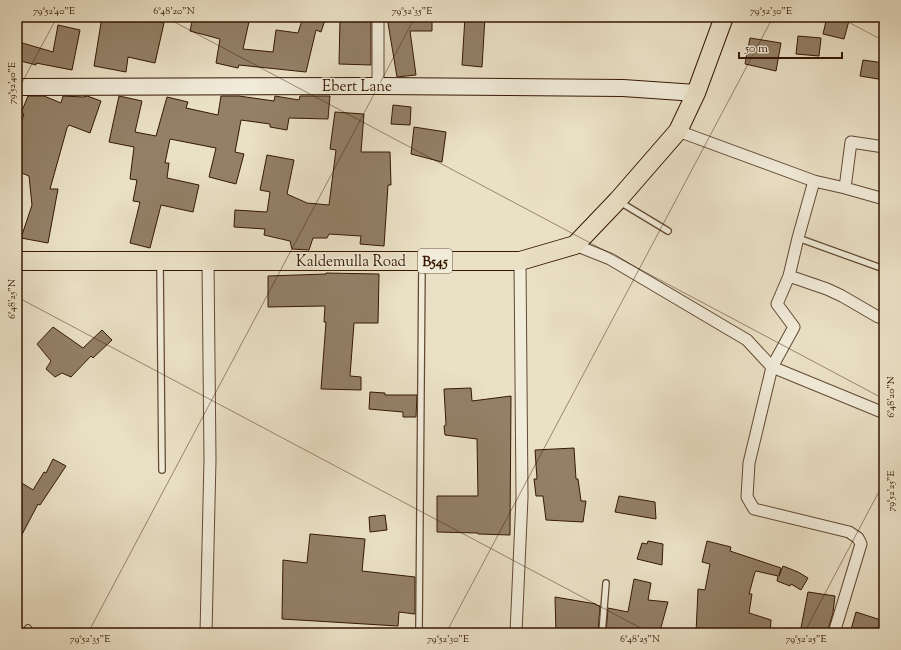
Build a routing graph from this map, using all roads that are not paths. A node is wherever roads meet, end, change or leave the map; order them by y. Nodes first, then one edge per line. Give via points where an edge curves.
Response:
1 (378, 17) edge
2 (724, 17) edge
3 (378, 86) junction
4 (17, 87) edge
5 (696, 93) junction
6 (678, 131) junction
7 (884, 147) edge
8 (814, 181) junction
9 (845, 188) junction
10 (884, 199) edge
11 (618, 200) junction
12 (668, 231) dead end
13 (798, 238) junction
14 (575, 245) junction
15 (17, 261) edge
16 (422, 261) junction
17 (520, 261) junction
18 (160, 262) junction
19 (208, 262) junction
20 (884, 269) edge
21 (789, 276) junction
22 (878, 318) dead end
23 (772, 367) junction
24 (884, 413) edge
25 (162, 470) dead end
26 (606, 583) dead end
27 (419, 630) dead end
28 (206, 633) edge
29 (516, 633) edge
30 (602, 633) edge
31 (834, 633) edge

1 - 3 street
2 - 5 main road
3 - 4 street, Ebert Lane
3 - 5 street, Ebert Lane via 624,88
5 - 6 main road
6 - 8 street
6 - 11 main road
7 - 9 street via 851,142
8 - 9 street
8 - 13 street
9 - 10 street
11 - 12 lane
11 - 14 main road
13 - 20 lane
13 - 21 street
14 - 17 main road, Kaldemulla Road / B545
14 - 23 street via 610,260 747,340
15 - 18 main road, Kaldemulla Road / B545
16 - 17 main road, Kaldemulla Road / B545
16 - 19 main road, Kaldemulla Road / B545
16 - 27 lane
17 - 29 street via 522,497
18 - 19 main road, Kaldemulla Road / B545
18 - 25 lane
19 - 28 street via 210,459
21 - 22 street via 842,296
21 - 23 street via 777,304 794,327
23 - 24 street
23 - 31 street via 749,463 747,497 754,509 848,532 858,538 860,544
26 - 30 lane

